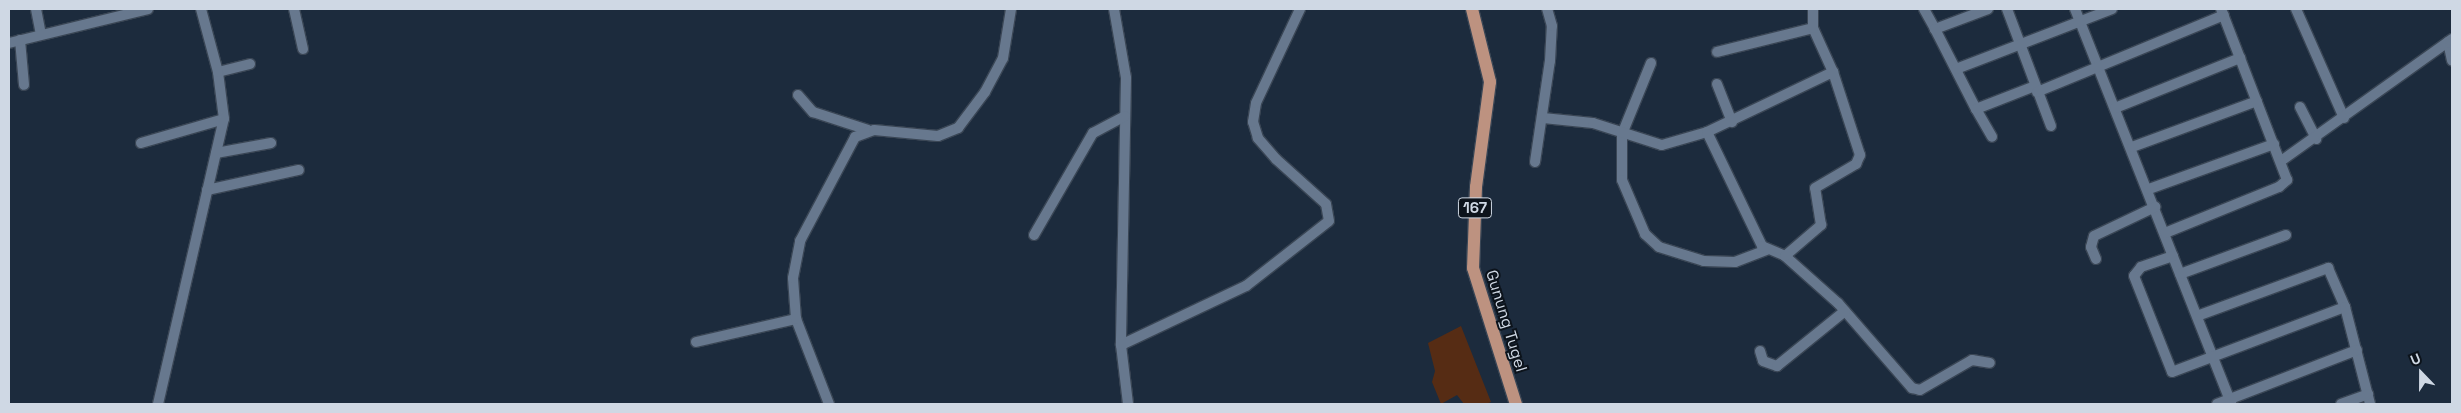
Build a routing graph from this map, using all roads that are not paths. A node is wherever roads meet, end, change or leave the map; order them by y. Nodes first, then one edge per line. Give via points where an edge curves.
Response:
1 (36, 9) edge
2 (148, 9) edge
3 (201, 9) edge
4 (294, 9) edge
5 (1011, 9) edge
6 (1114, 9) edge
7 (1300, 9) edge
8 (1472, 9) edge
9 (1547, 9) edge
10 (1924, 9) edge
11 (1988, 9) edge
12 (2007, 9) edge
13 (2076, 9) edge
14 (2112, 9) edge
15 (2296, 9) edge
16 (1816, 11) edge
17 (2222, 12) edge
18 (2080, 21) junction
19 (1813, 28) junction
20 (1935, 29) junction
21 (41, 35) junction
22 (20, 40) junction
23 (2450, 40) edge
24 (9, 43) edge
25 (2020, 46) junction
26 (303, 49) dead end
27 (1717, 52) dead end
28 (2240, 58) junction
29 (2452, 61) edge
30 (1651, 63) dead end
31 (250, 64) dead end
32 (2098, 67) junction
33 (1956, 69) junction
34 (218, 72) junction
35 (1833, 72) junction
36 (1717, 84) dead end
37 (24, 85) dead end
38 (2036, 89) junction
39 (798, 95) dead end
40 (2257, 101) junction
41 (2115, 108) junction
42 (2300, 108) dead end
43 (1976, 109) junction
44 (1125, 116) junction
45 (1543, 118) junction
46 (2344, 118) junction
47 (224, 119) junction
48 (1732, 122) junction
49 (2051, 126) dead end
50 (868, 130) junction
51 (1707, 132) junction
52 (1622, 134) junction
53 (1992, 137) dead end
54 (2316, 139) junction
55 (141, 143) dead end
56 (271, 143) dead end
57 (2274, 144) junction
58 (2132, 147) junction
59 (216, 154) junction
60 (2281, 160) junction
61 (1535, 162) dead end
62 (299, 170) dead end
63 (2148, 189) junction
64 (207, 190) junction
65 (2155, 207) junction
66 (2165, 233) junction
67 (1034, 235) dead end
68 (2286, 235) dead end
69 (1767, 250) junction
70 (1785, 256) junction
71 (2173, 256) junction
72 (2096, 259) dead end
73 (2180, 274) junction
74 (2345, 307) junction
75 (1845, 311) junction
76 (2197, 316) junction
77 (796, 319) junction
78 (696, 342) dead end
79 (1121, 345) junction
80 (2356, 350) junction
81 (1760, 351) dead end
82 (2214, 358) junction
83 (1990, 363) dead end
84 (2369, 399) edge
85 (2230, 402) edge
86 (158, 404) edge
87 (829, 404) edge
88 (1128, 404) edge
89 (1516, 404) edge
90 (2217, 404) edge
91 (2341, 404) edge

1 - 21 street
2 - 21 street
3 - 34 street
4 - 26 street
5 - 50 street via 1003,58 985,92 958,128 938,136
6 - 44 street via 1126,78
7 - 79 street via 1256,103 1253,122 1258,138 1276,159 1326,204 1329,221 1246,286
8 - 89 main road, Gunung Tugel / 167 via 1490,82 1476,187 1473,268
9 - 45 street via 1551,40
10 - 20 street
11 - 20 street
12 - 25 street
13 - 18 street
14 - 18 street
15 - 46 street
16 - 19 street
17 - 28 street
17 - 32 street
18 - 25 street
18 - 32 street
19 - 27 street
19 - 35 street
20 - 33 street
21 - 22 street
22 - 24 street
22 - 37 street
23 - 29 street
23 - 46 street
25 - 33 street
25 - 38 street
28 - 40 street
28 - 41 street
30 - 52 street
31 - 34 street
32 - 38 street
32 - 41 street
33 - 43 street
34 - 47 street
35 - 48 street
35 - 70 street via 1860,155 1856,164 1816,188 1814,201 1821,225
36 - 48 street
38 - 43 street
38 - 49 street
39 - 50 street via 813,112
40 - 57 street
40 - 58 street
41 - 58 street
42 - 54 street
43 - 53 street
44 - 67 street via 1093,133
44 - 79 street
45 - 52 street via 1593,123
45 - 61 street
46 - 54 street
47 - 55 street
47 - 59 street
48 - 51 street
50 - 77 street via 849,143 800,241 793,278
51 - 52 street via 1662,145
51 - 69 street
52 - 69 street via 1622,180 1645,234 1659,247 1704,262 1735,262
54 - 60 street
56 - 59 street
57 - 60 street
57 - 63 street
58 - 63 street
59 - 64 street
60 - 66 street via 2287,176 2284,185
62 - 64 street
63 - 65 street
64 - 86 street
65 - 66 street
65 - 72 street via 2094,236 2091,247
66 - 71 street
68 - 73 street
69 - 70 street
70 - 75 street
71 - 73 street
71 - 82 street via 2141,267 2134,276 2167,367 2175,372
73 - 76 street
74 - 76 street via 2326,268
74 - 80 street
74 - 82 street
75 - 81 street via 1777,366 1764,361
75 - 83 street via 1914,390 1972,360
76 - 82 street
77 - 78 street
77 - 87 street
79 - 88 street
80 - 84 street
80 - 85 street
82 - 85 street
84 - 91 street
85 - 90 street

